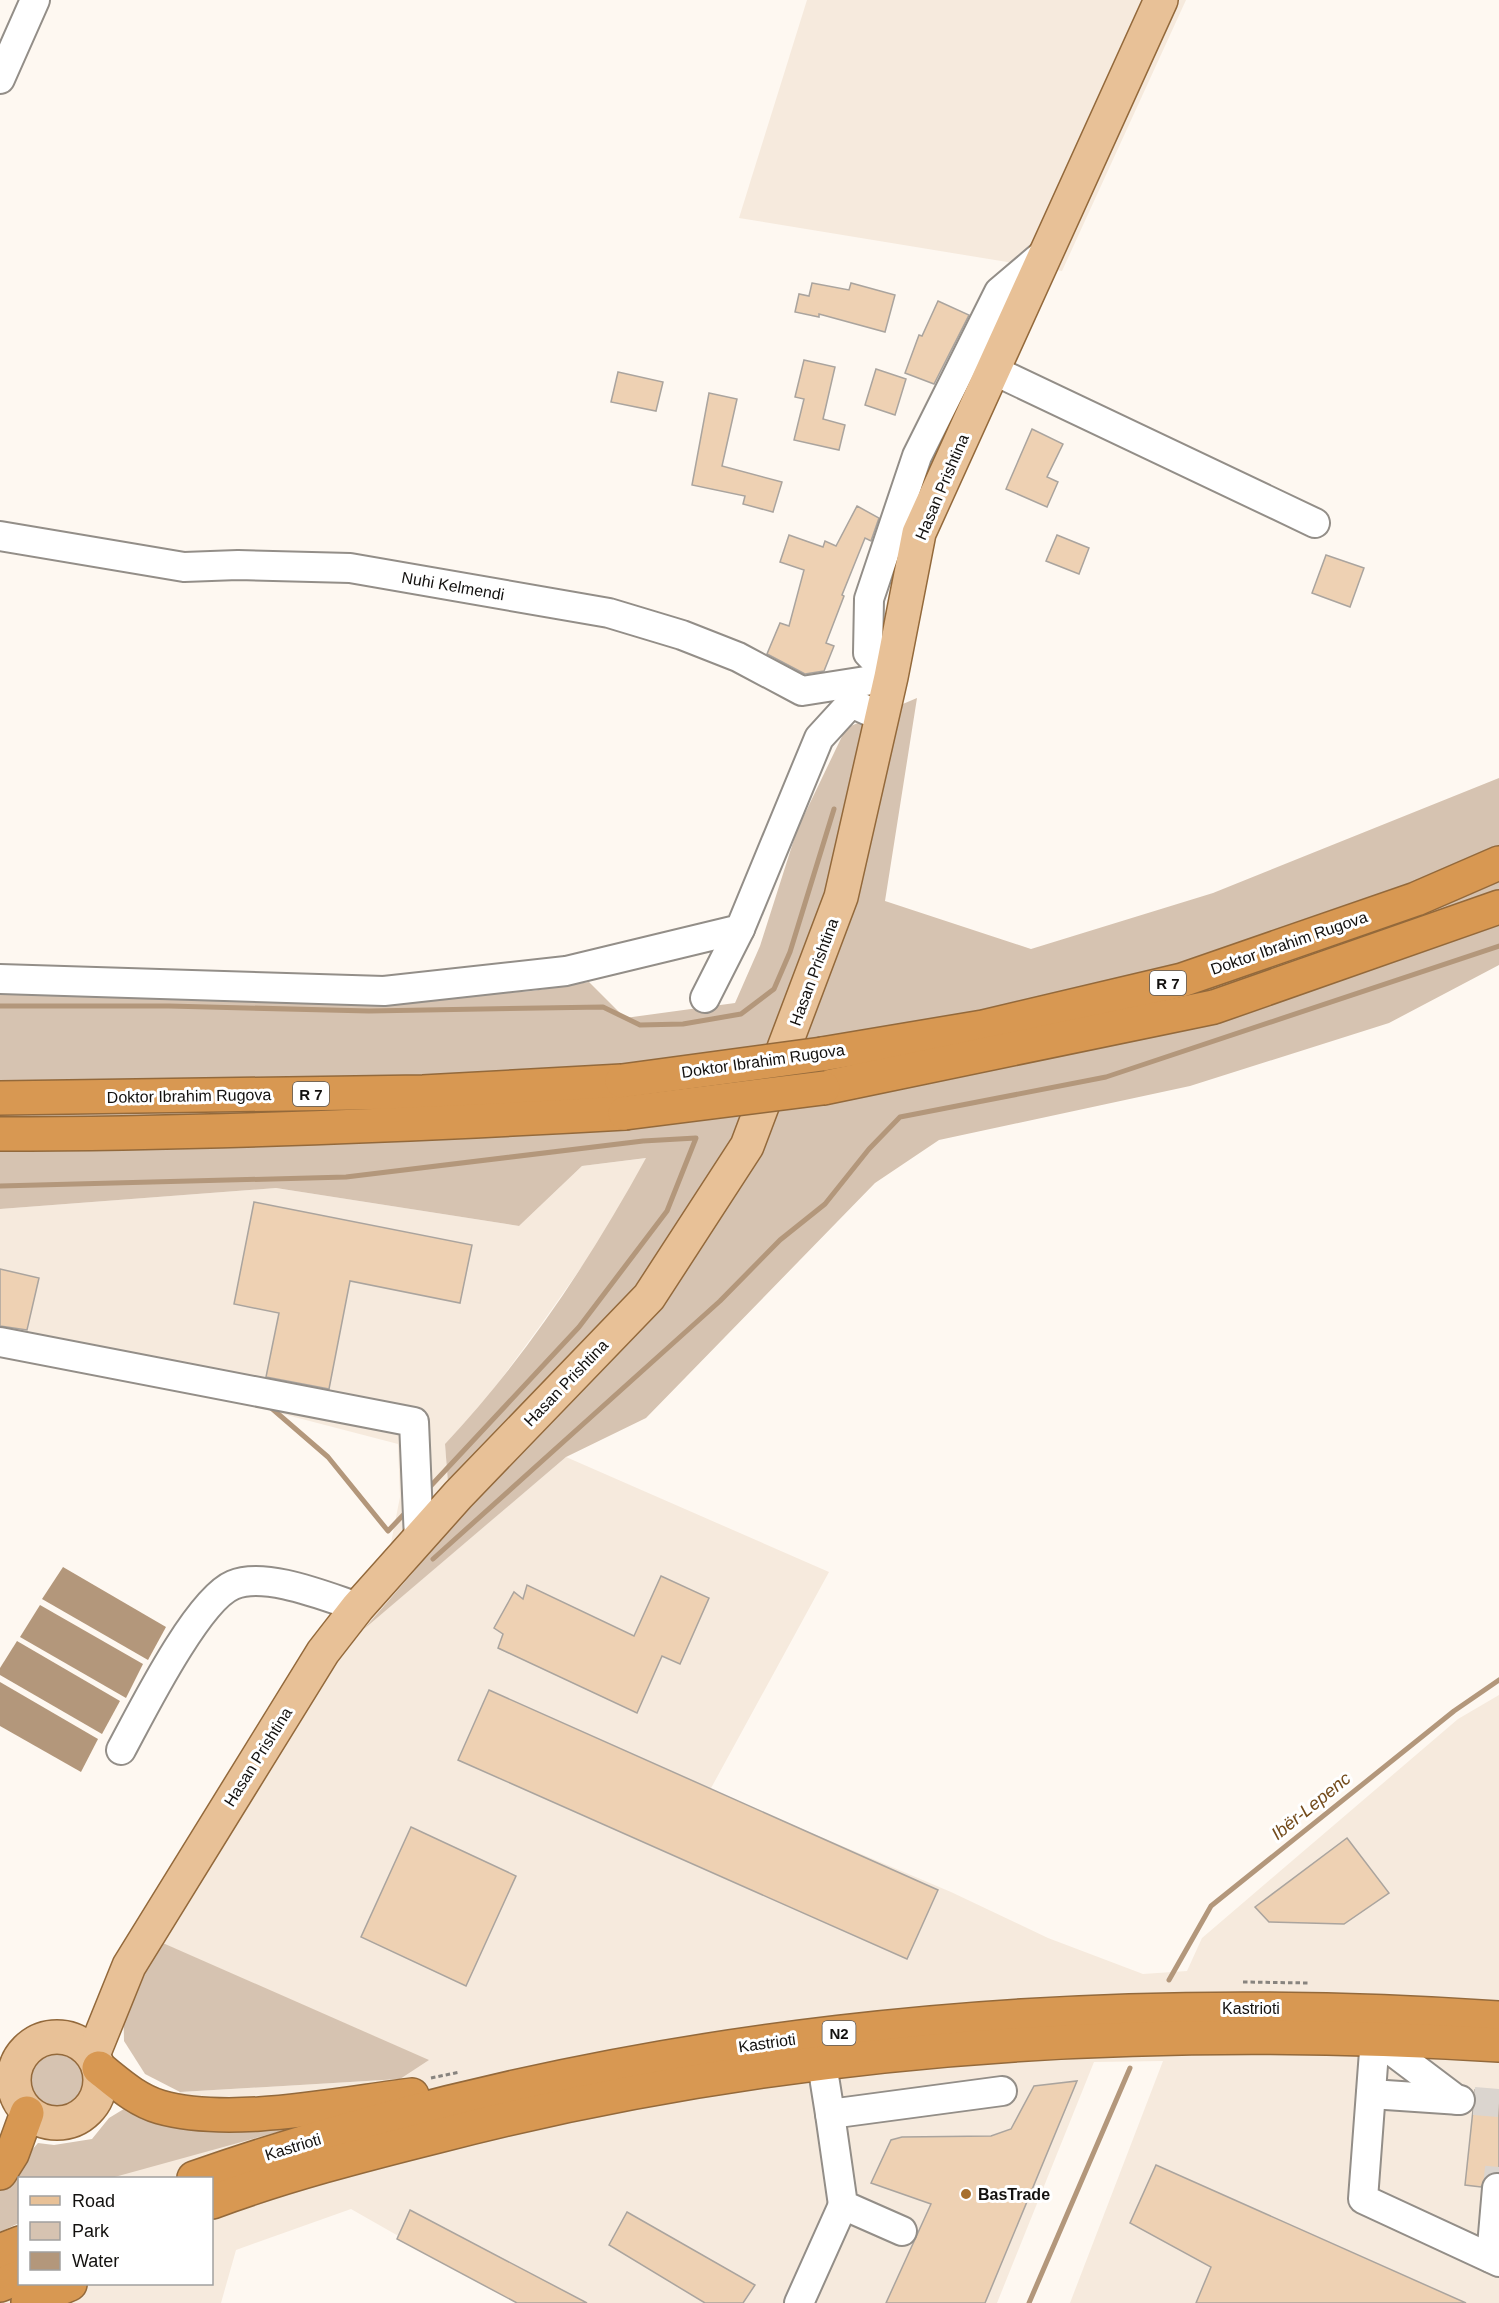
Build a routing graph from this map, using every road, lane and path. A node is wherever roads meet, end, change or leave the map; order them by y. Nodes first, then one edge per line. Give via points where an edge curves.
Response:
1 (35, 0) edge
2 (1161, 0) edge
3 (0, 79) edge
4 (1047, 251) junction
5 (993, 370) junction
6 (1315, 523) dead end
7 (0, 536) edge
8 (891, 677) junction
9 (882, 717) junction
10 (1499, 862) edge
11 (1499, 907) edge
12 (740, 929) junction
13 (0, 980) edge
14 (705, 998) dead end
15 (0, 1098) edge
16 (0, 1134) edge
17 (0, 1342) edge
18 (419, 1540) junction
19 (358, 1607) junction
20 (121, 1750) dead end
21 (129, 1966) junction
22 (1499, 2018) edge
23 (63, 2037) junction
24 (1375, 2038) junction
25 (1499, 2045) edge
26 (14, 2053) edge
27 (96, 2062) junction
28 (822, 2064) junction
29 (556, 2079) junction
30 (1002, 2091) dead end
31 (1371, 2094) junction
32 (14, 2099) edge
33 (830, 2114) junction
34 (0, 2173) edge
35 (197, 2177) edge
36 (1497, 2188) dead end
37 (216, 2202) edge
38 (843, 2205) junction
39 (902, 2231) dead end
40 (18, 2244) edge
41 (0, 2251) edge
42 (1495, 2260) edge
43 (0, 2285) edge
44 (63, 2285) edge
45 (25, 2296) edge
46 (799, 2303) edge

1 - 3 street
2 - 4 main road, Hasan Prishtina
4 - 5 main road, Hasan Prishtina
4 - 8 street via 999,292 917,456 869,599 868,653
5 - 6 street
5 - 8 main road, Hasan Prishtina via 919,533
7 - 8 street, Nuhi Kelmendi via 184,567 350,568 609,613 682,635 802,691
8 - 9 main road, Hasan Prishtina
9 - 12 street via 851,703 819,738
9 - 18 main road, Hasan Prishtina via 841,897 747,1146 649,1298
10 - 15 highway, Doktor Ibrahim Rugova / R 7, bridge via 1416,899 1182,980 983,1027 822,1054 622,1081 423,1092
11 - 16 highway, Doktor Ibrahim Rugova / R 7, bridge via 1214,1007 823,1088 625,1113 420,1125
12 - 13 street via 566,971 384,991
12 - 14 street
17 - 18 street via 414,1422
18 - 19 main road, Hasan Prishtina
19 - 20 street via 301,1588 264,1581 233,1585 206,1608 192,1627
19 - 21 main road, Hasan Prishtina via 323,1652
21 - 23 main road, Hasan Prishtina via 98,2005
21 - 27 main road, Hasan Prishtina
22 - 29 highway, Kastrioti / N2 via 1276,2008 1021,2015 917,2023 757,2043
23 - 26 main road via 39,2040
23 - 27 main road via 85,2046
24 - 25 highway, Kastrioti / N2
24 - 28 highway, Kastrioti / N2 via 1102,2038 918,2051
24 - 31 street
24 - 31 street via 1465,2101
26 - 32 main road
27 - 29 highway via 135,2096 182,2112 273,2111
27 - 32 main road via 99,2093 94,2104 75,2120 50,2124
28 - 33 street
28 - 37 highway, Kastrioti / N2 via 565,2105 386,2149
29 - 35 highway, Kastrioti / N2 via 381,2121
30 - 33 street
31 - 42 street via 1363,2199
32 - 34 highway via 12,2154
33 - 38 street
36 - 42 street
38 - 39 street
38 - 46 street
40 - 41 highway
43 - 45 highway
44 - 45 highway

